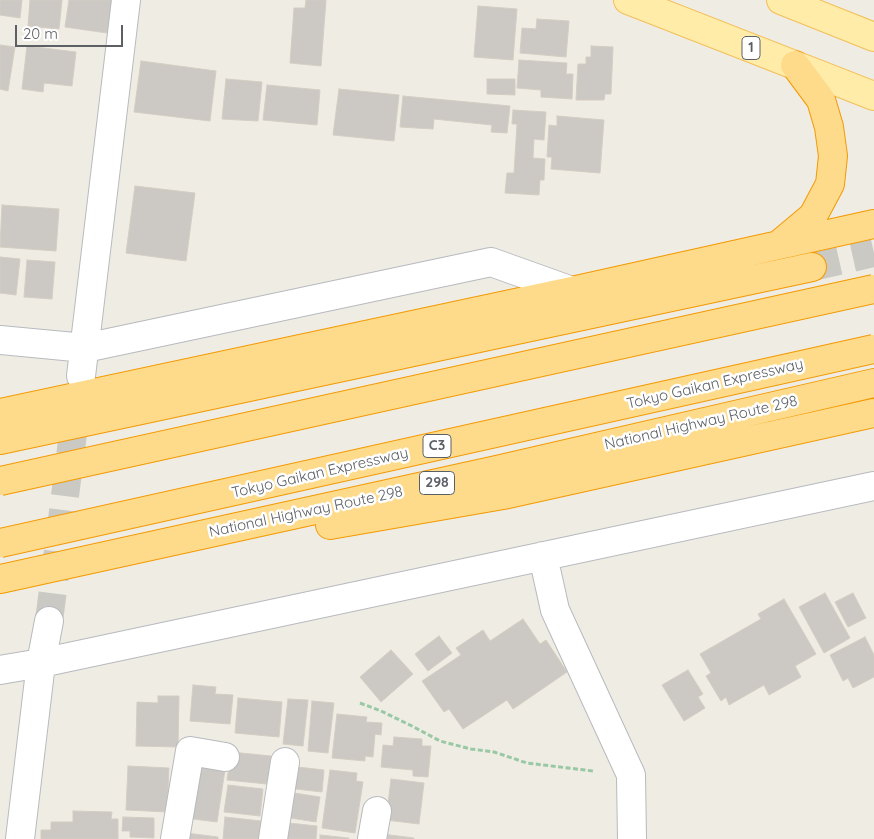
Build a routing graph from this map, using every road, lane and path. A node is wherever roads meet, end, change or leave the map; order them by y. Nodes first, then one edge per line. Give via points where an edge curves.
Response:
1 (126, 0) edge
2 (628, 0) edge
3 (781, 0) edge
4 (874, 37) edge
5 (795, 65) junction
6 (874, 96) edge
7 (874, 224) edge
8 (779, 244) junction
9 (812, 267) tunnel mouth
10 (874, 290) edge
11 (572, 291) junction
12 (0, 340) edge
13 (85, 348) junction
14 (874, 349) edge
15 (81, 376) tunnel mouth
16 (874, 383) edge
17 (874, 413) edge
18 (0, 414) edge
19 (0, 440) edge
20 (0, 481) edge
21 (874, 486) edge
22 (0, 543) edge
23 (543, 556) junction
24 (0, 581) edge
25 (49, 621) tunnel mouth
26 (41, 663) junction
27 (0, 670) edge
28 (360, 703) dead end
29 (225, 757) dead end
30 (285, 762) dead end
31 (631, 774) junction
32 (377, 811) dead end
33 (20, 839) edge
34 (175, 839) edge
35 (273, 839) edge
36 (372, 839) edge
37 (632, 839) edge

1 - 13 street
2 - 5 main road, 1
3 - 4 main road
5 - 6 main road, 1
5 - 8 highway via 822,100 833,156 830,184 813,216
7 - 8 highway
8 - 11 highway
9 - 19 highway
10 - 20 highway, bridge
11 - 13 street via 492,262
11 - 18 highway
12 - 13 street
13 - 15 street
14 - 22 highway, Tokyo Gaikan Expressway / C3, bridge
16 - 24 highway, National Highway Route 298 / 298
17 - 24 highway, 298 via 503,495
21 - 23 street
23 - 26 street
23 - 31 street via 555,610
25 - 26 street
26 - 27 street
26 - 33 street
28 - 31 path via 440,741 470,749 494,752 526,763
29 - 34 street via 190,751
30 - 35 street
31 - 37 street
32 - 36 street

